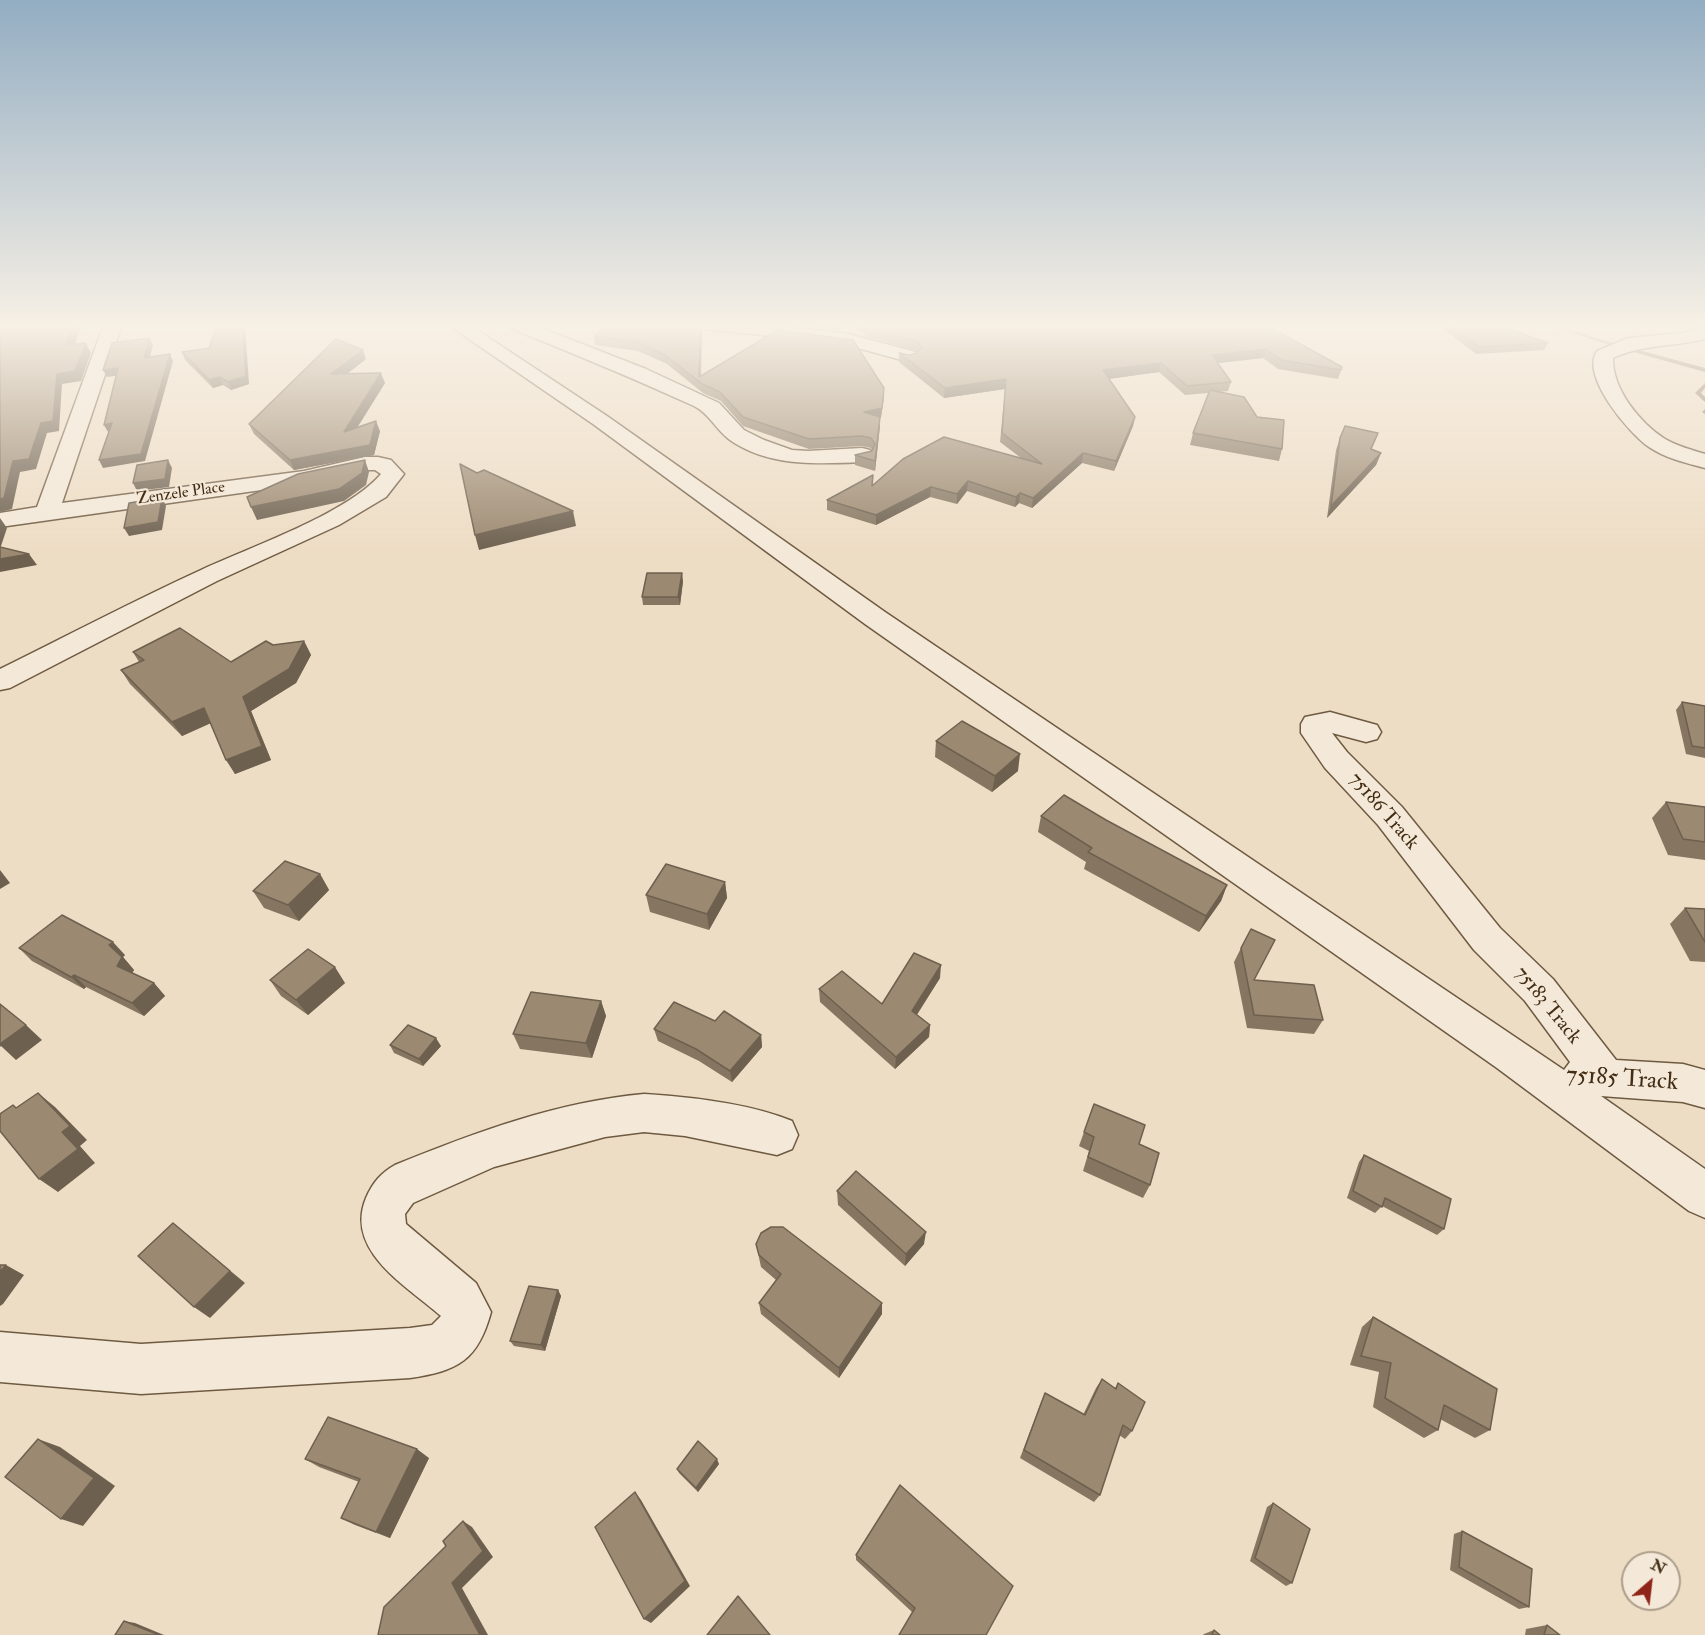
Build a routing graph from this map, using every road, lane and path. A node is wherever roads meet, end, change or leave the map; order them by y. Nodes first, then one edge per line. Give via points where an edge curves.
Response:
1 (86, 400) edge
2 (570, 400) edge
3 (698, 400) edge
4 (1618, 400) edge
5 (862, 455) edge
6 (1705, 461) edge
7 (47, 513) junction
8 (0, 520) edge
9 (0, 681) edge
10 (1366, 732) dead end
11 (1487, 939) joint
12 (1538, 1075) junction
13 (1604, 1076) junction
14 (1705, 1089) edge
15 (777, 1134) dead end
16 (1705, 1196) edge
17 (0, 1357) edge

1 - 7 street
2 - 12 street via 875,618
3 - 5 street via 712,407 736,435 789,456
4 - 6 street via 1655,442
7 - 8 street, Zenzele Place
7 - 9 street, Zenzele Place via 314,476 378,463 393,474 378,492 331,520 208,576
10 - 11 street, 75186 Track via 1329,722 1316,724 1316,733 1336,760 1390,816
11 - 13 street, 75183 Track via 1539,990
12 - 13 street, 75185 Track
12 - 16 street
13 - 14 street, 75185 Track via 1683,1083
15 - 17 street via 685,1116 644,1113 605,1117 492,1147 398,1188 382,1217 386,1236 459,1300 467,1312 464,1324 442,1348 141,1369

